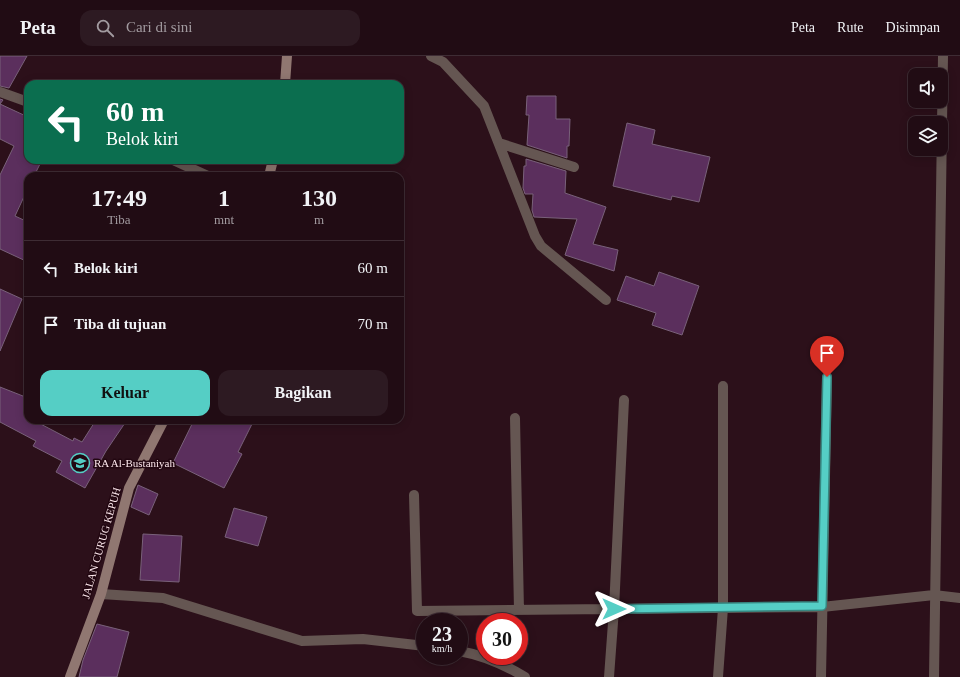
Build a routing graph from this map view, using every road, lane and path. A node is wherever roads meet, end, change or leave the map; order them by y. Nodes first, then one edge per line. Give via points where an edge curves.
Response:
1 (287, 56) edge
2 (431, 56) edge
3 (943, 56) edge
4 (285, 80) edge
5 (0, 92) edge
6 (24, 101) edge
7 (499, 143) junction
8 (182, 164) edge
9 (574, 167) dead end
10 (199, 172) edge
11 (606, 300) dead end
12 (827, 377) dead end
13 (723, 386) dead end
14 (624, 400) dead end
15 (515, 418) dead end
16 (162, 424) edge
17 (414, 495) dead end
18 (101, 594) junction
19 (934, 594) junction
20 (960, 598) edge
21 (822, 606) junction
22 (723, 608) junction
23 (614, 609) junction
24 (519, 610) junction
25 (416, 645) edge
26 (468, 653) edge
27 (70, 677) edge
28 (525, 677) edge
29 (609, 677) edge
30 (718, 677) edge
31 (821, 677) edge
32 (934, 677) edge

1 - 4 street
2 - 7 street via 443,62 484,106
3 - 19 street
5 - 6 street
7 - 9 street
7 - 11 street via 541,246
8 - 10 street
12 - 21 street
13 - 22 street
14 - 23 street
15 - 24 street
16 - 18 street, JALAN CURUG KEPUH via 129,488
17 - 24 street via 417,611
18 - 25 street via 163,598 302,641 363,639
18 - 27 street, JALAN CURUG KEPUH
19 - 20 street
19 - 21 street
19 - 32 street
21 - 22 street
21 - 31 street
22 - 23 street
22 - 30 street
23 - 24 street
23 - 29 street
26 - 28 street via 508,667

